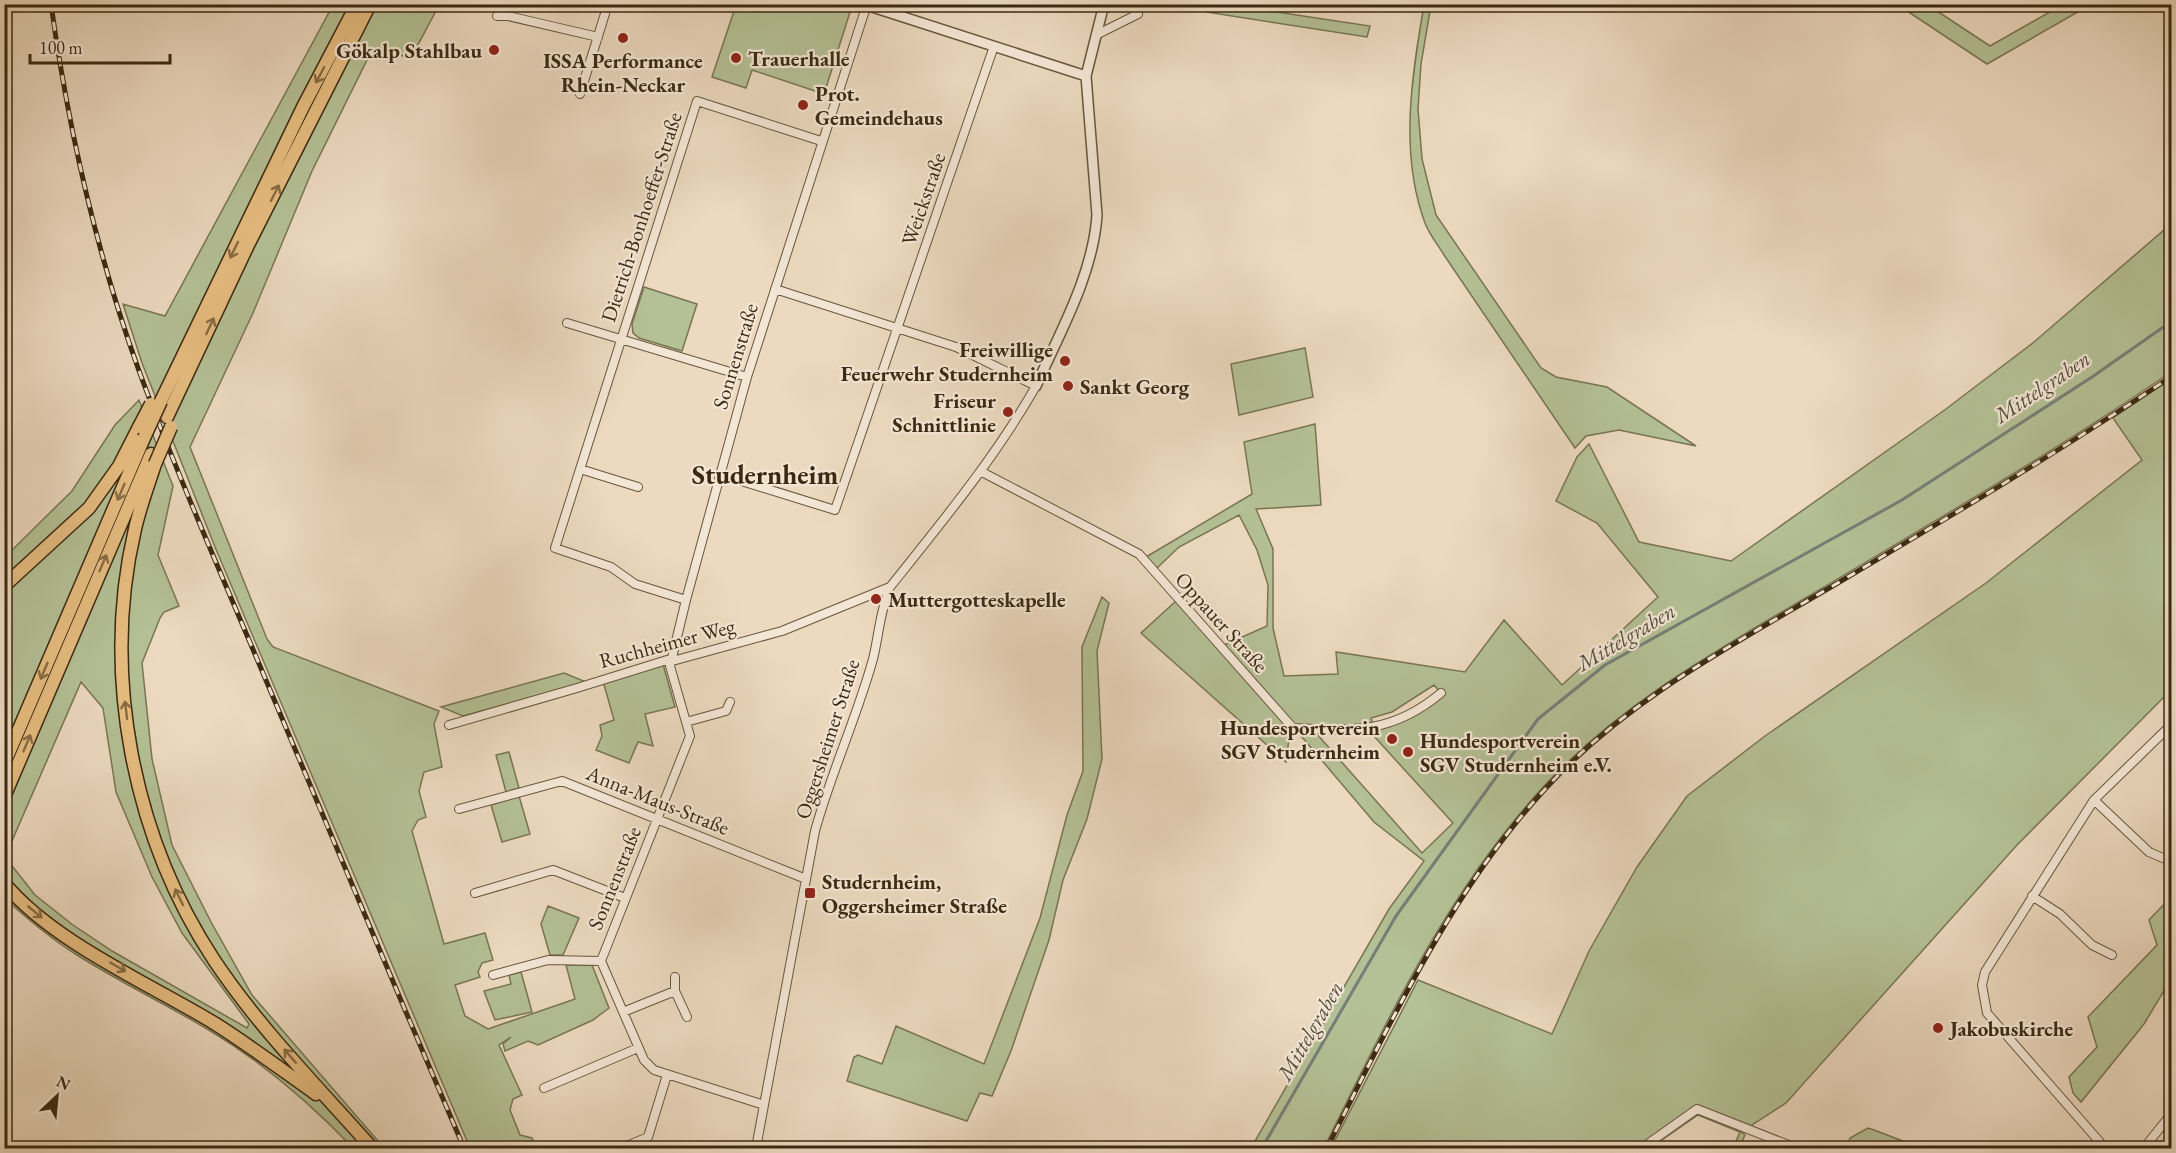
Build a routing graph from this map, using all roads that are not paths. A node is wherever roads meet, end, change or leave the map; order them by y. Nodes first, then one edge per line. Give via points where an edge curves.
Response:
1 (357, 4) edge
2 (370, 4) edge
3 (608, 4) edge
4 (1104, 4) edge
5 (1139, 4) edge
6 (865, 5) edge
7 (497, 16) dead end
8 (1096, 35) junction
9 (598, 38) junction
10 (994, 46) junction
11 (1086, 76) junction
12 (580, 94) dead end
13 (821, 141) junction
14 (775, 289) junction
15 (567, 323) dead end
16 (897, 328) junction
17 (621, 339) junction
18 (747, 377) junction
19 (1036, 386) junction
20 (142, 432) junction
21 (153, 459) junction
22 (580, 469) junction
23 (982, 472) junction
24 (719, 474) junction
25 (638, 487) dead end
26 (4, 585) edge
27 (890, 587) junction
28 (686, 600) junction
29 (671, 660) junction
30 (1441, 693) dead end
31 (730, 702) dead end
32 (686, 722) junction
33 (2172, 724) edge
34 (449, 725) dead end
35 (4, 764) edge
36 (4, 797) edge
37 (2094, 800) junction
38 (459, 809) dead end
39 (656, 820) junction
40 (2170, 861) dead end
41 (806, 879) junction
42 (4, 883) edge
43 (475, 892) dead end
44 (2032, 896) junction
45 (625, 898) junction
46 (2112, 955) dead end
47 (601, 961) junction
48 (493, 975) dead end
49 (675, 976) dead end
50 (675, 991) junction
51 (623, 1012) junction
52 (687, 1017) dead end
53 (638, 1048) junction
54 (667, 1075) junction
55 (544, 1088) dead end
56 (327, 1101) junction
57 (764, 1105) junction
58 (2172, 1113) edge
59 (639, 1142) junction
60 (658, 1148) edge
61 (372, 1149) edge
62 (622, 1149) edge
63 (756, 1149) edge
64 (1642, 1149) edge
65 (1796, 1149) edge
66 (2105, 1149) edge
67 (2144, 1149) edge

1 -> 20 highway, bridge
21 -> 2 highway via 185,379
3 - 9 street
4 - 8 street
5 - 8 street via 1138,14
6 - 10 street
6 - 13 street, Sonnenstraße
7 - 9 street
8 - 11 street
9 - 12 street
10 - 11 street
10 - 16 street, Weickstraße
11 - 19 street via 1097,215 1095,238 1084,274
13 - 14 street, Sonnenstraße
13 - 17 street, Dietrich-Bonhoeffer-Straße via 697,101
14 - 16 street
14 - 18 street, Sonnenstraße
15 - 17 street
16 - 19 street via 956,347
16 - 24 street, Weickstraße via 836,510
17 - 18 street
17 - 22 street, Dietrich-Bonhoeffer-Straße
18 - 24 street, Sonnenstraße
19 - 23 street, Oggersheimer Straße
20 - 26 highway via 89,508
20 -> 35 highway
36 -> 21 highway
56 -> 21 highway via 214,960 166,871 146,813 132,756 122,650 133,541
22 - 25 street
22 - 28 street, Dietrich-Bonhoeffer-Straße via 555,548 611,567 635,584
23 - 27 street, Oggersheimer Straße
23 - 30 street, Oppauer Straße via 1138,554 1293,728 1374,728 1397,722
24 - 28 street, Sonnenstraße
27 - 29 street, Ruchheimer Weg via 782,631
27 - 41 street, Oggersheimer Straße via 873,659 826,793
28 - 29 street, Sonnenstraße
29 - 32 street, Sonnenstraße
29 - 34 street, Ruchheimer Weg
31 - 32 street via 726,711
32 - 39 street, Sonnenstraße via 690,736
33 - 37 street
37 - 40 street via 2150,852
37 - 44 street
38 - 39 street, Anna-Maus-Straße via 562,781
39 - 41 street, Anna-Maus-Straße
39 - 45 street, Sonnenstraße
41 - 57 street, Oggersheimer Straße
42 -> 56 highway via 68,937 245,1043
43 - 45 street via 553,870
44 - 46 street via 2060,914 2092,945
44 - 66 street via 1985,972 1983,1000 1987,1013
45 - 47 street, Sonnenstraße
47 - 48 street via 548,960
47 - 51 street, Sonnenstraße
49 - 50 street
50 - 51 street
50 - 52 street
51 - 53 street, Sonnenstraße
53 - 54 street, Sonnenstraße via 654,1070
53 - 55 street
54 - 57 street, Sonnenstraße
54 - 59 street via 648,1137
56 - 61 highway
57 - 63 street, Oggersheimer Straße
58 - 67 street
59 - 60 street
59 - 62 street
64 - 65 street via 1697,1109

